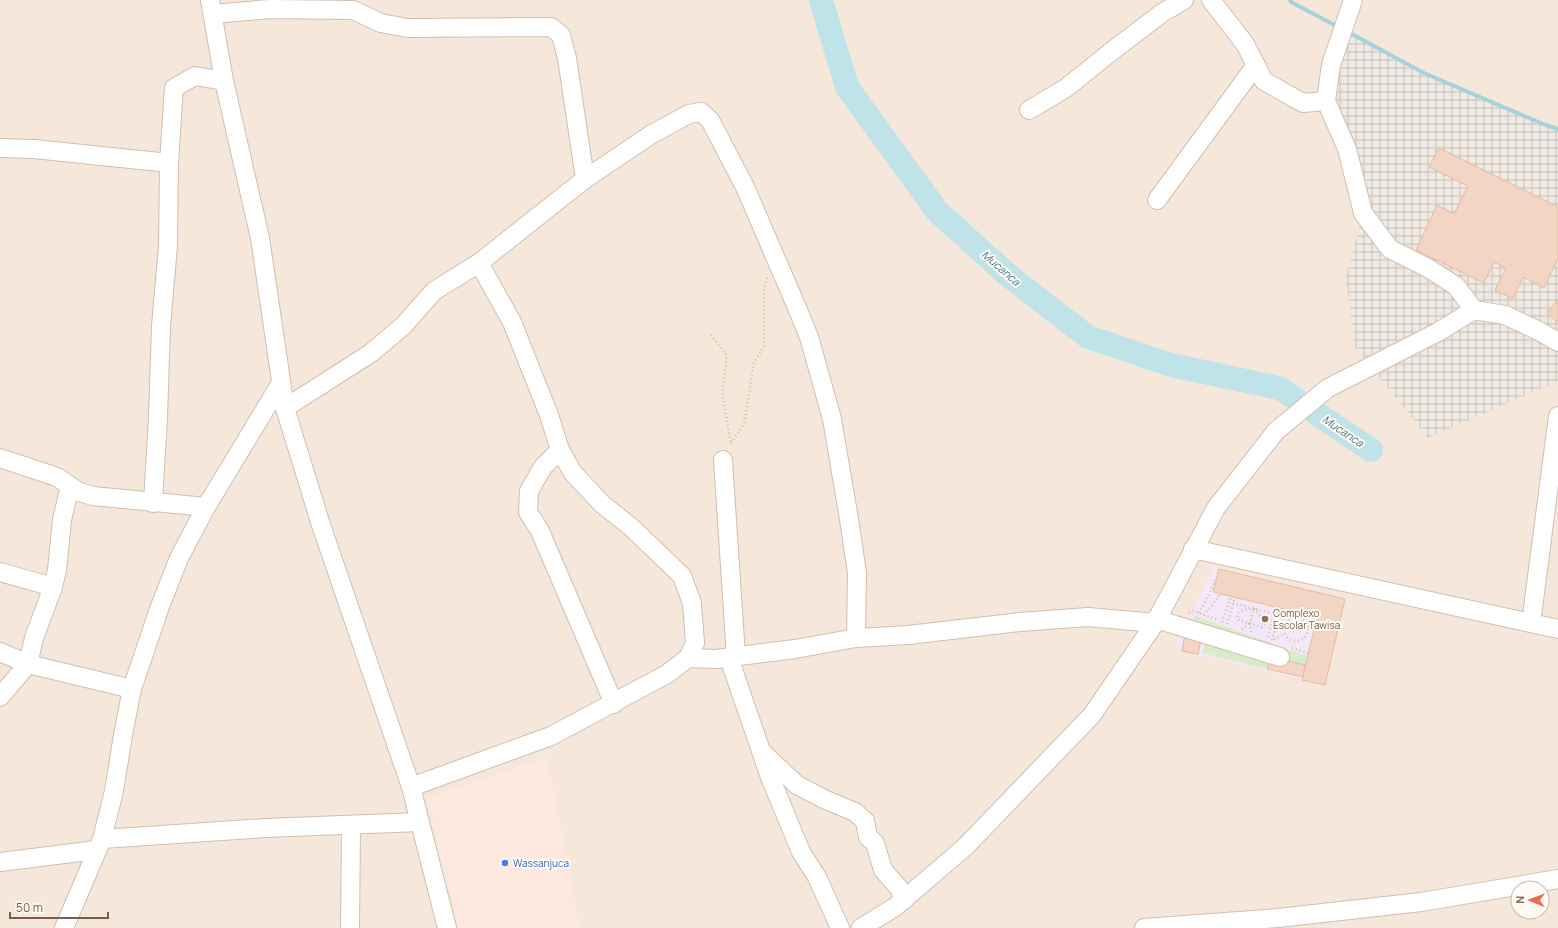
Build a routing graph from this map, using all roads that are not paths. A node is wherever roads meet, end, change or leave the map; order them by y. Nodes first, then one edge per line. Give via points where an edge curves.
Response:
1 (1184, 0) edge
2 (1212, 0) edge
3 (1353, 0) edge
4 (212, 7) edge
5 (1256, 65) junction
6 (224, 81) junction
7 (1326, 101) junction
8 (1029, 110) dead end
9 (0, 148) edge
10 (169, 163) junction
11 (585, 179) junction
12 (1157, 200) dead end
13 (479, 263) junction
14 (1474, 310) junction
15 (1558, 342) edge
16 (281, 383) junction
17 (285, 408) junction
18 (1558, 416) edge
19 (560, 450) junction
20 (0, 458) edge
21 (723, 460) road end
22 (70, 486) junction
23 (153, 503) junction
24 (206, 507) junction
25 (1193, 550) junction
26 (0, 572) edge
27 (53, 587) junction
28 (1155, 621) junction
29 (1531, 623) junction
30 (1558, 629) edge
31 (856, 638) junction
32 (0, 652) edge
33 (732, 657) junction
34 (1280, 657) dead end
35 (688, 658) junction
36 (28, 664) junction
37 (132, 689) junction
38 (0, 696) edge
39 (614, 704) junction
40 (762, 752) junction
41 (411, 787) junction
42 (420, 822) junction
43 (351, 826) junction
44 (99, 844) junction
45 (0, 862) edge
46 (1558, 879) edge
47 (904, 900) junction
48 (1278, 918) junction
49 (1201, 926) edge
50 (64, 928) edge
51 (350, 928) edge
52 (448, 928) edge
53 (840, 928) edge
54 (861, 928) edge
55 (1144, 928) edge
56 (1299, 928) edge

1 - 8 street via 1162,13 1066,88
2 - 5 street via 1245,44
3 - 7 street via 1331,65
4 - 6 street
4 - 11 street via 353,10 381,23 407,28 551,27 561,35 567,58
5 - 7 street via 1264,80 1303,103
5 - 12 street
6 - 10 street via 195,76 174,88
6 - 16 street via 260,238
7 - 14 street via 1346,149 1363,213 1390,249 1428,268 1456,286
9 - 10 street via 34,149
10 - 23 street via 168,246 161,326
11 - 13 street
11 - 31 street via 652,134 689,114 701,112 710,120 745,188 809,337 832,419 850,519 857,573
13 - 17 street via 434,291 403,326 370,353
13 - 19 street via 512,322
14 - 15 street via 1505,315
14 - 25 street via 1438,332 1328,388 1276,430 1216,508
16 - 17 street
16 - 24 street
17 - 41 street via 321,525
18 - 29 street
19 - 35 street via 573,473 602,504 631,527 682,576 692,602 695,643
19 - 39 street via 543,467 529,491 528,512 540,531
20 - 22 street via 57,477
21 - 33 street
22 - 23 street via 93,496
22 - 27 street via 62,520
23 - 24 street
24 - 37 street via 179,558
25 - 28 street
25 - 29 street
26 - 27 street
27 - 36 street via 34,638
28 - 31 street via 1088,617 1020,622 908,636
28 - 34 street
28 - 47 street via 1092,715 965,847
29 - 30 street
31 - 33 street
32 - 36 street
33 - 35 street
33 - 40 street
35 - 39 street via 667,674
36 - 37 street
36 - 38 street
37 - 44 street via 114,791
39 - 41 street via 552,736
40 - 47 street via 797,785 855,812 865,821 868,837 875,843 883,870 899,888
40 - 53 street via 801,852 817,878
41 - 42 street
42 - 43 street
42 - 52 street
43 - 44 street via 265,828
43 - 51 street
44 - 45 street
44 - 50 street
46 - 48 street via 1421,902
47 - 54 street
48 - 49 street
48 - 56 street
49 - 55 street

